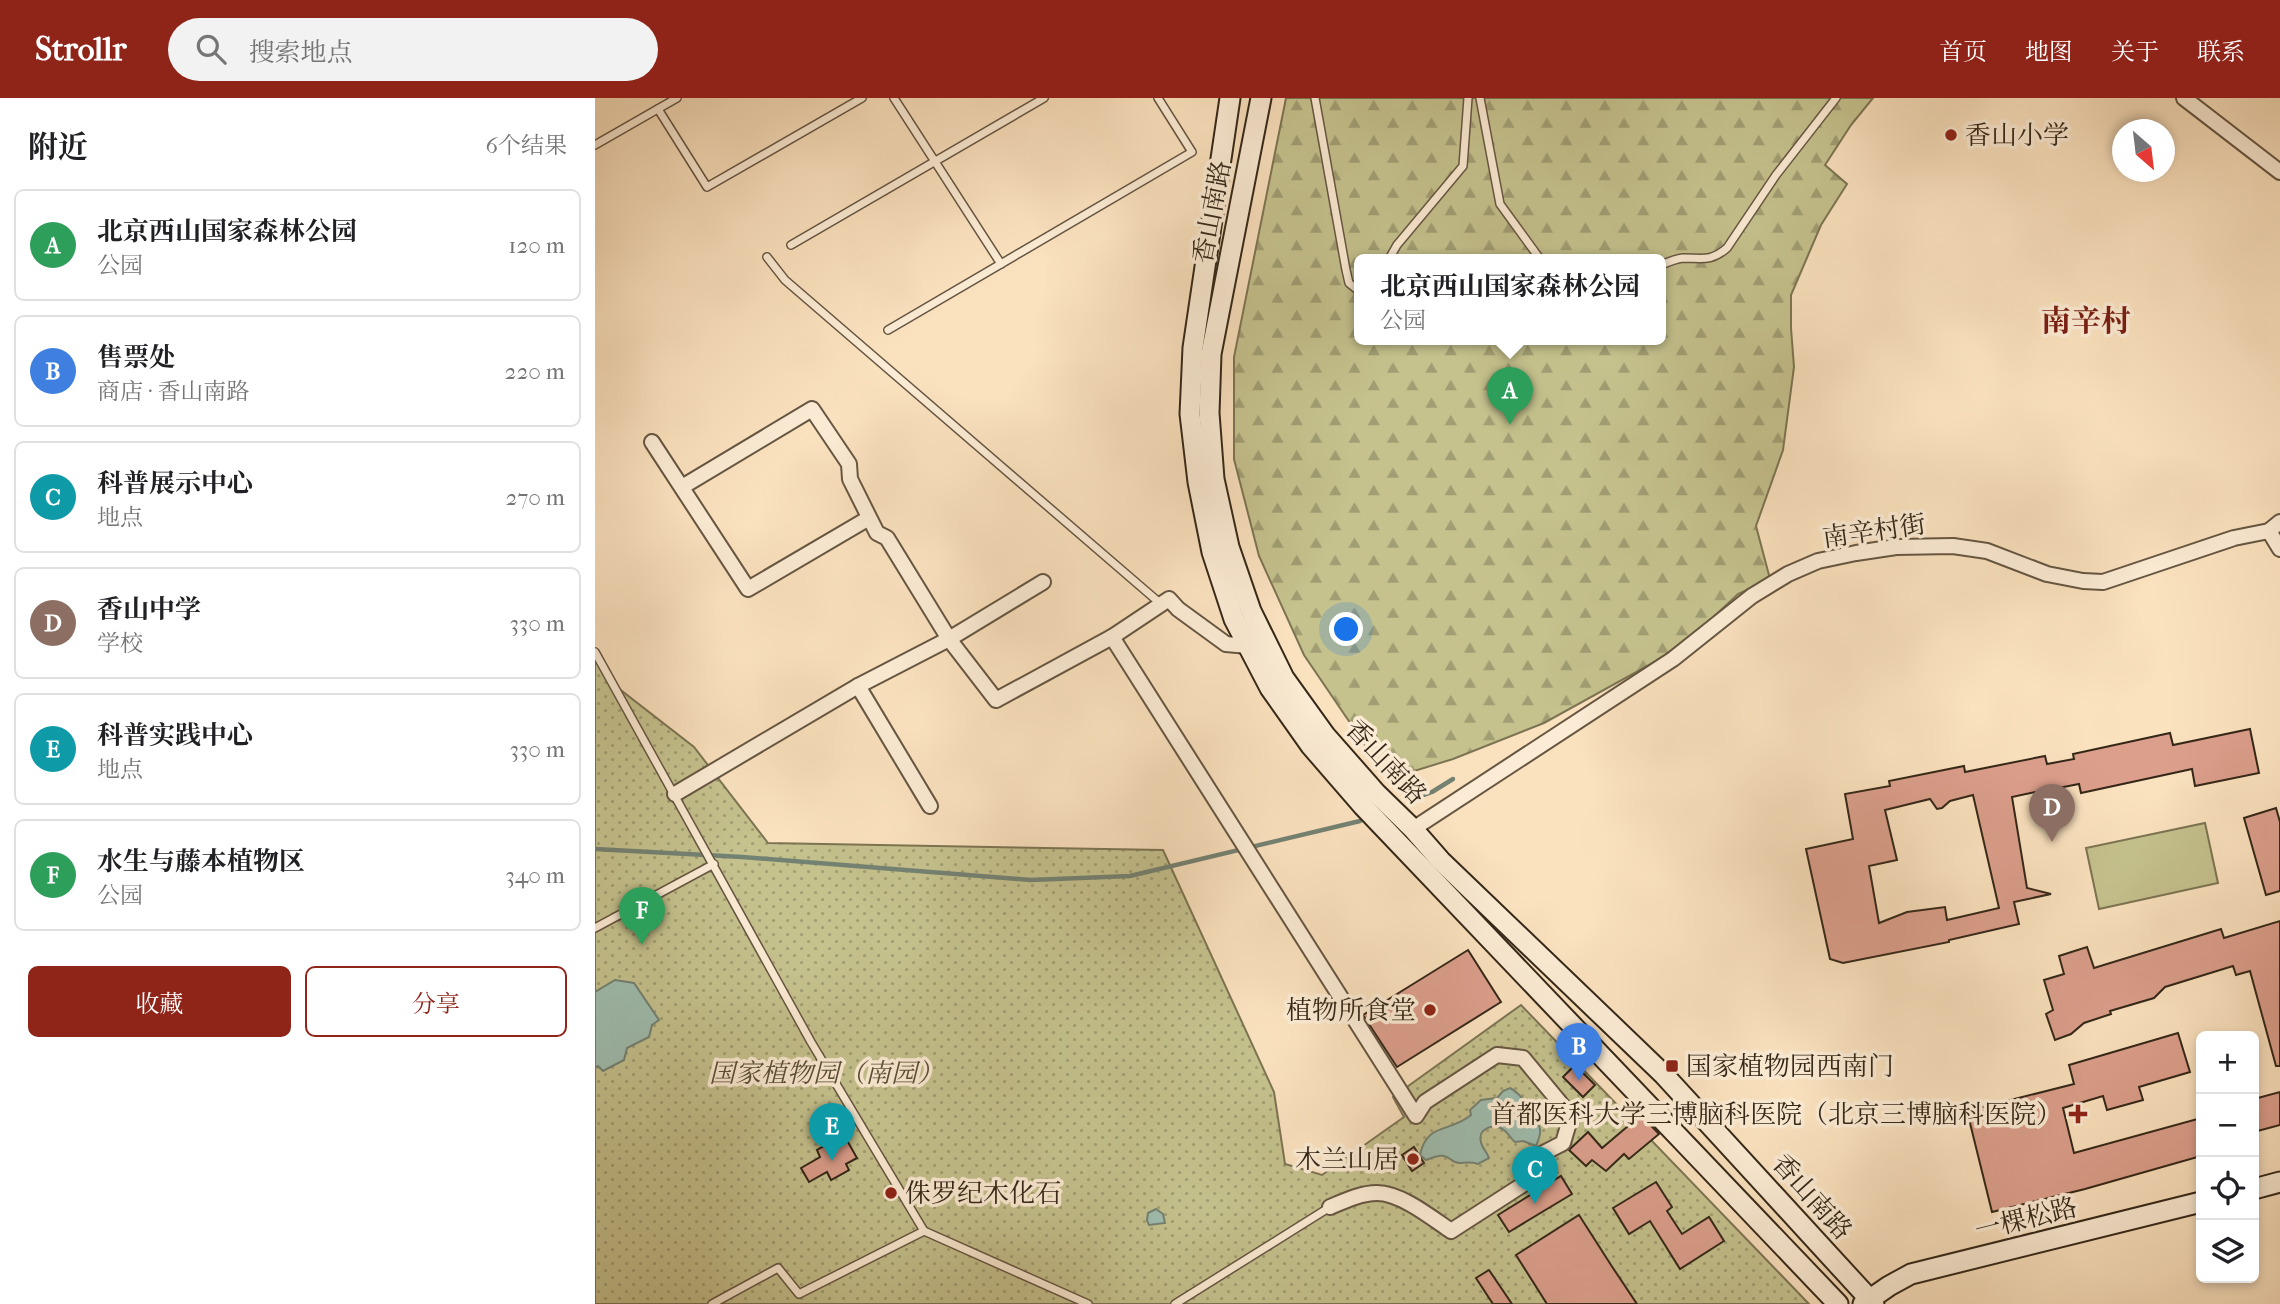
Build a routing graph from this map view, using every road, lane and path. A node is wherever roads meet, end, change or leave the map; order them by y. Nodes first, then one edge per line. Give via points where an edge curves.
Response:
1 (677, 98) edge
2 (862, 98) edge
3 (894, 98) edge
4 (1044, 98) edge
5 (1158, 98) edge
6 (1230, 98) edge
7 (1261, 98) edge
8 (1315, 98) edge
9 (1468, 98) edge
10 (1480, 98) edge
11 (1836, 98) edge
12 (2184, 98) edge
13 (658, 108) junction
14 (595, 145) edge
15 (935, 161) junction
16 (2280, 172) edge
17 (791, 244) dead end
18 (1392, 254) edge
19 (1536, 254) edge
20 (767, 257) dead end
21 (1666, 263) edge
22 (1001, 264) junction
23 (1354, 287) edge
24 (888, 330) dead end
25 (652, 442) dead end
26 (682, 487) junction
27 (869, 519) junction
28 (2274, 527) edge
29 (2280, 549) edge
30 (1043, 582) dead end
31 (1161, 604) junction
32 (1112, 637) junction
33 (949, 639) junction
34 (1248, 646) junction
35 (595, 652) edge
36 (858, 686) junction
37 (675, 794) junction
38 (930, 806) dead end
39 (1413, 828) junction
40 (714, 864) junction
41 (595, 928) edge
42 (2280, 1182) edge
43 (2259, 1188) edge
44 (2196, 1203) edge
45 (1329, 1208) joint
46 (924, 1231) junction
47 (1868, 1302) edge
48 (712, 1304) edge
49 (1088, 1304) edge
50 (1175, 1304) edge
51 (1838, 1304) edge

1 - 13 lane
2 - 13 lane via 707,187
3 - 15 lane
4 - 15 lane
5 - 22 lane via 1192,152
6 - 34 street, 香山南路 via 1193,348 1190,414 1212,552
7 - 39 street, 香山南路 via 1211,354 1209,413 1215,479 1229,547 1251,611 1284,678 1325,735
8 - 23 lane via 1346,270
9 - 18 lane via 1463,166
10 - 19 lane via 1500,204
11 - 21 lane via 1727,248 1718,256
12 - 16 street
13 - 14 lane
15 - 17 lane
15 - 22 lane
20 - 31 lane via 785,280
22 - 24 lane
25 - 26 street
26 - 27 street via 747,589
26 - 27 street via 812,409 849,464 850,478
27 - 33 street via 877,533 887,538
28 - 29 street
28 - 39 street, 南辛村街 via 2103,582 2047,574 1987,551 1953,546 1896,547 1818,561 1752,597 1673,659
30 - 33 street
31 - 32 street
31 - 34 street via 1168,599 1226,644
32 - 33 street via 996,700
32 - 45 street via 1416,1116 1425,1102 1497,1055 1523,1058 1571,1116 1563,1143 1536,1157 1527,1182 1451,1231 1411,1203 1379,1193
33 - 36 street
34 - 51 street, 香山南路 via 1270,688 1311,746 1363,806
35 - 37 lane
36 - 37 street
36 - 38 street
37 - 40 lane
39 - 47 street, 香山南路 via 1441,861 1664,1075
40 - 41 lane
40 - 46 lane via 811,1042
42 - 43 street
44 - 47 street, 一棵松路 via 1911,1274
45 - 50 lane
46 - 48 lane via 799,1294 778,1268
46 - 49 lane

